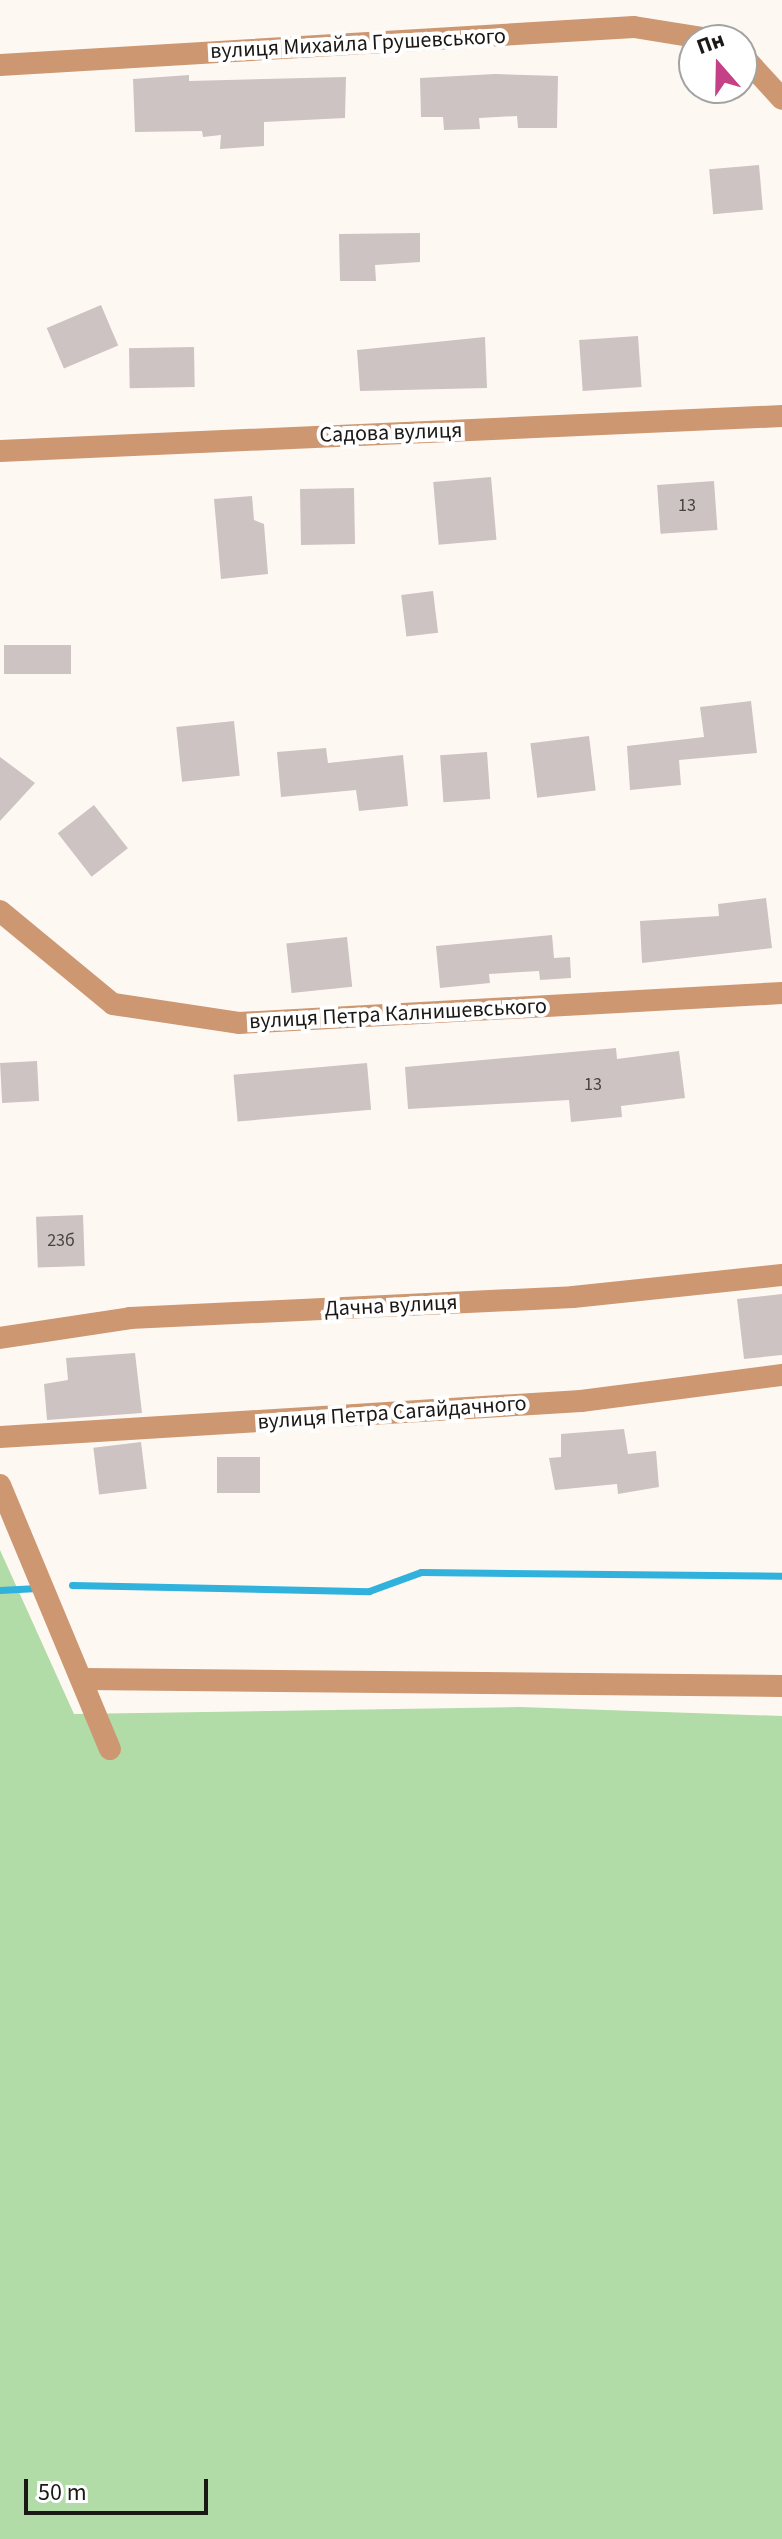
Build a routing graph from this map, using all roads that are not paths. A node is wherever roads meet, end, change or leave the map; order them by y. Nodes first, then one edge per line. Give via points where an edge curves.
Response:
1 (678, 34) edge
2 (0, 65) edge
3 (758, 73) edge
4 (782, 99) edge
5 (782, 416) edge
6 (0, 451) edge
7 (0, 911) edge
8 (782, 993) edge
9 (782, 1275) edge
10 (0, 1338) edge
11 (782, 1375) edge
12 (0, 1437) edge
13 (0, 1485) edge
14 (85, 1679) junction
15 (782, 1686) edge
16 (110, 1749) dead end

1 - 2 street, вулиця Михайла Грушевського via 634,27
3 - 4 street
5 - 6 street, Садова вулиця
7 - 8 street, вулиця Петра Калнишевського via 113,1004 239,1023
9 - 10 street, Дачна вулиця via 573,1297 130,1318
11 - 12 street, вулиця Петра Сагайдачного via 581,1401
13 - 14 street
14 - 15 street
14 - 16 street

